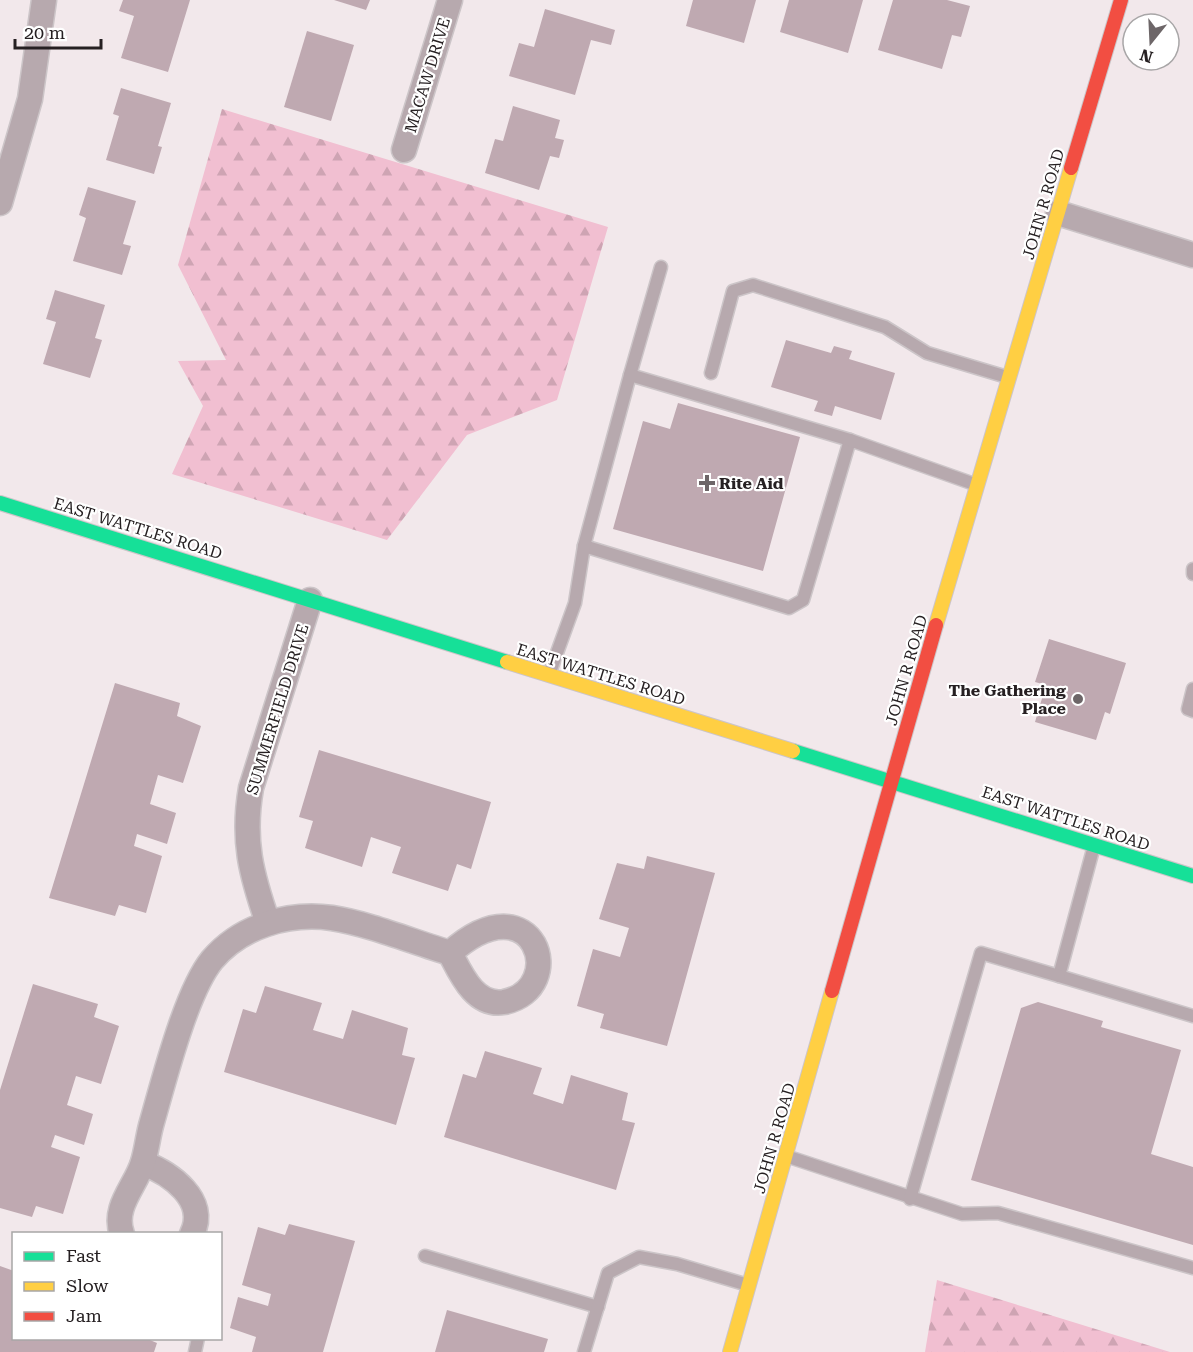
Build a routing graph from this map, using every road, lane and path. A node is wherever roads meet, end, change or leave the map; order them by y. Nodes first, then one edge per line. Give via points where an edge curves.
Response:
1 (44, 0) edge
2 (450, 0) edge
3 (1121, 0) edge
4 (404, 150) dead end
5 (0, 203) edge
6 (1058, 213) junction
7 (1193, 255) edge
8 (661, 267) dead end
9 (711, 373) dead end
10 (630, 375) junction
11 (1011, 378) junction
12 (850, 440) junction
13 (978, 486) junction
14 (0, 503) edge
15 (584, 546) junction
16 (1193, 569) edge
17 (1193, 574) edge
18 (310, 600) junction
19 (549, 676) junction
20 (1193, 689) edge
21 (1193, 711) edge
22 (892, 780) junction
23 (1095, 845) junction
24 (1193, 876) edge
25 (268, 922) junction
26 (450, 953) dead end
27 (1059, 976) junction
28 (1193, 1016) edge
29 (786, 1156) junction
30 (143, 1162) junction
31 (910, 1199) junction
32 (123, 1232) edge
33 (192, 1232) edge
34 (424, 1257) dead end
35 (1193, 1269) edge
36 (749, 1285) junction
37 (598, 1307) junction
38 (584, 1352) edge
39 (730, 1352) edge

1 - 5 street via 30,99
2 - 4 street, MACAW DRIVE
3 - 6 main road, JOHN R ROAD
6 - 7 street
6 - 11 main road, JOHN R ROAD
8 - 10 lane
9 - 11 lane via 733,291 753,285 885,327 927,353
10 - 12 lane
10 - 15 lane
11 - 13 main road, JOHN R ROAD
12 - 13 lane
12 - 15 lane via 803,600 789,608
13 - 22 main road, JOHN R ROAD
14 - 18 main road, EAST WATTLES ROAD
15 - 19 lane via 575,603
16 - 17 lane
18 - 19 main road, EAST WATTLES ROAD
18 - 25 street, SUMMERFIELD DRIVE via 251,788 247,812 252,876
19 - 22 main road, EAST WATTLES ROAD
20 - 21 lane via 1188,709
22 - 23 main road, EAST WATTLES ROAD
22 - 29 main road, JOHN R ROAD
23 - 24 main road, EAST WATTLES ROAD
23 - 27 lane
25 - 26 street via 333,918
25 - 30 street via 247,932 211,961 189,1003 162,1085
27 - 28 lane
27 - 31 lane via 981,953
29 - 31 lane
29 - 36 main road, JOHN R ROAD
30 - 32 street via 120,1212
30 - 33 street via 172,1178 191,1199 196,1220
31 - 35 lane via 962,1214 998,1213
34 - 37 lane
36 - 37 lane via 639,1257 608,1273
36 - 39 main road, JOHN R ROAD
37 - 38 lane

